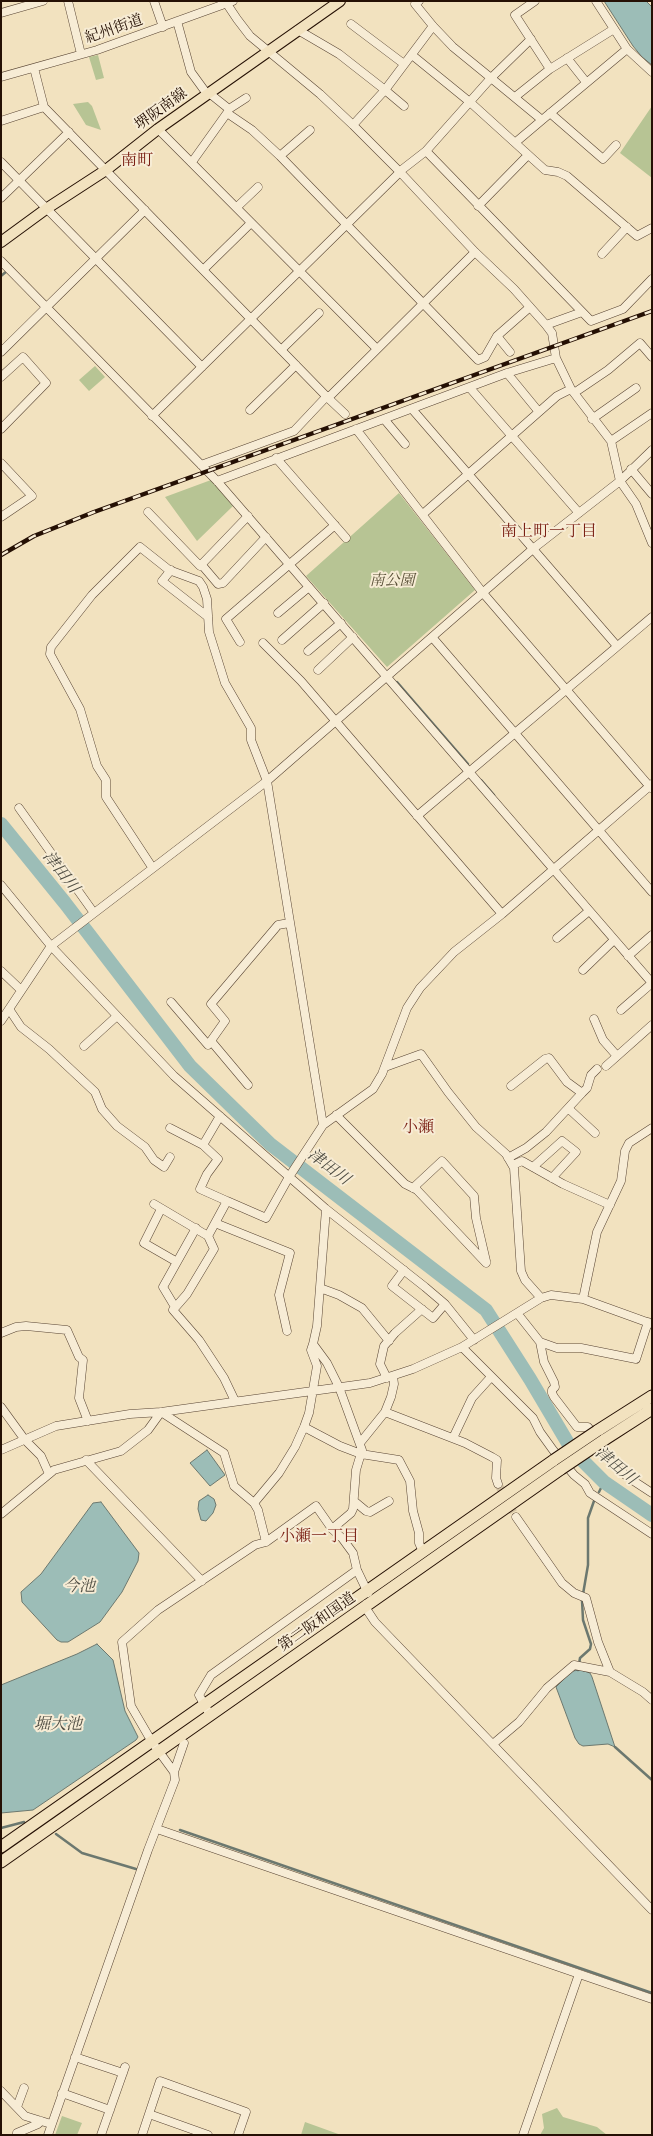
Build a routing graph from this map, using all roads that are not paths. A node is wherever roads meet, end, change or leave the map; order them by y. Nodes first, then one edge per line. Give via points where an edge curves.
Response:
1 (43, 1) edge
2 (68, 1) edge
3 (154, 1) edge
4 (340, 1) edge
5 (535, 1) edge
6 (596, 1) edge
7 (228, 2) edge
8 (416, 2) edge
9 (1, 14) edge
10 (177, 22) junction
11 (351, 24) dead end
12 (163, 26) junction
13 (433, 26) junction
14 (614, 29) junction
15 (298, 30) junction
16 (531, 39) junction
17 (626, 49) junction
18 (268, 52) junction
19 (81, 54) junction
20 (412, 55) junction
21 (567, 58) junction
22 (404, 64) junction
23 (34, 68) junction
24 (550, 69) junction
25 (652, 72) edge
26 (1, 77) edge
27 (492, 78) junction
28 (586, 82) junction
29 (385, 90) junction
30 (208, 94) junction
31 (515, 97) junction
32 (246, 98) dead end
33 (471, 102) junction
34 (404, 106) dead end
35 (44, 107) junction
36 (228, 111) junction
37 (550, 113) junction
38 (542, 120) junction
39 (1, 121) edge
40 (353, 125) junction
41 (158, 128) junction
42 (310, 130) dead end
43 (69, 132) junction
44 (516, 142) junction
45 (616, 145) dead end
46 (426, 151) junction
47 (528, 155) junction
48 (280, 156) junction
49 (1, 162) edge
50 (192, 162) junction
51 (106, 170) junction
52 (400, 172) junction
53 (19, 180) junction
54 (258, 187) dead end
55 (1, 198) edge
56 (478, 206) junction
57 (237, 207) junction
58 (46, 209) junction
59 (145, 210) junction
60 (251, 223) junction
61 (347, 224) junction
62 (627, 227) junction
63 (652, 228) edge
64 (1, 242) edge
65 (475, 252) junction
66 (602, 254) dead end
67 (95, 259) junction
68 (1, 262) edge
69 (203, 270) junction
70 (299, 270) junction
71 (652, 279) edge
72 (424, 303) junction
73 (530, 307) junction
74 (46, 308) junction
75 (318, 312) dead end
76 (582, 312) junction
77 (250, 318) junction
78 (546, 325) junction
79 (497, 336) junction
80 (377, 349) junction
81 (281, 350) junction
82 (1, 352) edge
83 (510, 352) dead end
84 (651, 356) edge
85 (556, 358) junction
86 (296, 365) junction
87 (202, 367) junction
88 (507, 373) junction
89 (1, 377) edge
90 (470, 388) junction
91 (636, 388) dead end
92 (573, 391) junction
93 (328, 397) junction
94 (412, 409) junction
95 (250, 410) dead end
96 (540, 412) junction
97 (652, 412) edge
98 (345, 414) dead end
99 (152, 416) junction
100 (384, 419) junction
101 (592, 419) junction
102 (1, 429) edge
103 (356, 429) junction
104 (511, 436) junction
105 (611, 441) junction
106 (405, 444) dead end
107 (652, 450) edge
108 (276, 458) junction
109 (1, 463) edge
110 (201, 465) junction
111 (631, 469) junction
112 (469, 474) junction
113 (217, 480) junction
114 (620, 481) junction
115 (652, 494) edge
116 (148, 512) dead end
117 (579, 513) junction
118 (423, 514) junction
119 (248, 516) junction
120 (1, 517) edge
121 (335, 525) junction
122 (266, 537) junction
123 (346, 538) dead end
124 (652, 543) edge
125 (534, 548) junction
126 (201, 564) junction
127 (290, 565) junction
128 (171, 570) junction
129 (309, 587) junction
130 (483, 593) junction
131 (324, 603) junction
132 (278, 613) dead end
133 (208, 617) junction
134 (652, 617) edge
135 (341, 623) junction
136 (353, 637) junction
137 (432, 637) junction
138 (282, 640) dead end
139 (240, 642) dead end
140 (262, 643) dead end
141 (617, 646) junction
142 (308, 651) dead end
143 (318, 670) dead end
144 (388, 676) junction
145 (567, 688) junction
146 (336, 722) junction
147 (514, 733) junction
148 (469, 771) junction
149 (267, 782) junction
150 (651, 786) edge
151 (19, 808) dead end
152 (417, 816) junction
153 (598, 830) junction
154 (152, 868) junction
155 (553, 868) junction
156 (1, 885) edge
157 (652, 892) edge
158 (589, 911) junction
159 (94, 913) junction
160 (502, 914) junction
161 (289, 923) junction
162 (652, 936) edge
163 (557, 938) dead end
164 (614, 940) junction
165 (51, 946) junction
166 (628, 956) junction
167 (583, 970) dead end
168 (1, 971) edge
169 (21, 990) junction
170 (171, 1002) dead end
171 (9, 1009) junction
172 (621, 1010) dead end
173 (117, 1016) junction
174 (594, 1019) dead end
175 (1, 1021) edge
176 (652, 1025) edge
177 (208, 1045) junction
178 (84, 1046) dead end
179 (617, 1056) junction
180 (606, 1066) dead end
181 (385, 1067) junction
182 (597, 1069) dead end
183 (248, 1085) dead end
184 (511, 1086) dead end
185 (582, 1093) junction
186 (569, 1109) junction
187 (336, 1115) junction
188 (220, 1116) junction
189 (323, 1125) junction
190 (170, 1128) dead end
191 (652, 1128) edge
192 (595, 1133) dead end
193 (203, 1145) junction
194 (170, 1157) dead end
195 (508, 1158) junction
196 (513, 1165) junction
197 (533, 1167) junction
198 (289, 1177) junction
199 (552, 1178) junction
200 (413, 1188) junction
201 (226, 1201) junction
202 (154, 1204) dead end
203 (610, 1206) junction
204 (161, 1209) junction
205 (326, 1210) junction
206 (215, 1223) junction
207 (196, 1228) junction
208 (208, 1236) junction
209 (177, 1262) junction
210 (404, 1270) junction
211 (320, 1288) junction
212 (541, 1298) junction
213 (584, 1299) junction
214 (445, 1304) junction
215 (175, 1307) junction
216 (422, 1309) junction
217 (518, 1312) junction
218 (650, 1323) edge
219 (287, 1331) dead end
220 (1, 1333) edge
221 (474, 1340) junction
222 (389, 1341) junction
223 (540, 1342) junction
224 (313, 1344) junction
225 (462, 1347) junction
226 (390, 1377) junction
227 (491, 1377) junction
228 (339, 1388) junction
229 (313, 1391) junction
230 (652, 1396) edge
231 (235, 1401) junction
232 (1, 1407) edge
233 (652, 1409) edge
234 (161, 1412) junction
235 (385, 1412) junction
236 (88, 1421) junction
237 (304, 1427) junction
238 (452, 1438) junction
239 (25, 1440) junction
240 (360, 1444) junction
241 (1, 1450) edge
242 (361, 1454) junction
243 (86, 1460) junction
244 (558, 1465) junction
245 (49, 1474) junction
246 (498, 1484) tunnel mouth
247 (652, 1493) edge
248 (354, 1501) junction
249 (389, 1501) dead end
250 (254, 1503) junction
251 (1, 1514) edge
252 (516, 1518) tunnel mouth
253 (332, 1530) junction
254 (652, 1534) edge
255 (266, 1542) junction
256 (423, 1552) junction
257 (357, 1570) junction
258 (202, 1581) junction
259 (368, 1590) junction
260 (365, 1607) junction
261 (610, 1672) junction
262 (652, 1700) edge
263 (207, 1710) junction
264 (184, 1743) dead end
265 (492, 1744) junction
266 (155, 1746) junction
267 (174, 1772) junction
268 (157, 1829) junction
269 (1, 1847) edge
270 (1, 1862) edge
271 (652, 1910) edge
272 (579, 1974) junction
273 (652, 2000) edge
274 (76, 2057) junction
275 (24, 2088) dead end
276 (1, 2091) edge
277 (62, 2093) junction
278 (17, 2107) junction
279 (110, 2110) junction
280 (149, 2114) junction
281 (41, 2121) junction
282 (51, 2124) junction
283 (17, 2133) dead end
284 (48, 2135) edge
285 (101, 2135) edge
286 (142, 2135) edge
287 (208, 2135) edge
288 (238, 2135) edge
289 (523, 2135) edge

1 - 9 street
2 - 19 street
3 - 12 street
4 - 15 main road, 堺阪南線
5 - 16 street via 516,15
6 - 14 street
7 - 10 street, 紀州街道
7 - 18 street via 242,27
8 - 13 street
10 - 12 street, 紀州街道
10 - 30 street via 191,72
11 - 22 street
12 - 19 street, 紀州街道
13 - 20 street
13 - 27 street via 453,47
14 - 17 street
14 - 21 street
15 - 18 main road, 堺阪南線
15 - 29 street via 339,54
16 - 24 street
16 - 27 street
17 - 25 street
17 - 28 street
18 - 30 main road, 堺阪南線
18 - 40 street via 280,59
19 - 23 street, 紀州街道
20 - 22 street
20 - 33 street
21 - 24 street
21 - 28 street
22 - 29 street
23 - 26 street, 紀州街道
23 - 35 street
24 - 31 street
27 - 31 street
27 - 33 street
28 - 37 street
29 - 34 street
29 - 40 street
30 - 36 street
30 - 41 main road, 堺阪南線
31 - 38 street
32 - 36 street
33 - 44 street
33 - 46 street
35 - 39 street
35 - 43 street
36 - 48 street
36 - 50 street
37 - 38 street
37 - 45 street via 603,159
38 - 44 street
40 - 52 street
41 - 50 street
41 - 51 main road, 堺阪南線
42 - 48 street
43 - 51 street
43 - 53 street
44 - 47 street
46 - 52 street
46 - 56 street
47 - 56 street
47 - 62 street via 545,170 567,176
48 - 61 street
49 - 53 street
50 - 57 street
51 - 58 main road, 堺阪南線
51 - 59 street
52 - 61 street
52 - 65 street
53 - 55 street
53 - 58 street
54 - 57 street
56 - 76 street
57 - 60 street
58 - 64 main road, 堺阪南線
58 - 67 street
59 - 67 street
59 - 69 street
60 - 69 street
60 - 70 street
61 - 70 street
61 - 72 street
62 - 63 street via 637,236
62 - 66 street
65 - 72 street
65 - 73 street
67 - 74 street
67 - 87 street
68 - 74 street
69 - 77 street
70 - 77 street
70 - 80 street
71 - 76 street via 623,309 591,321
72 - 79 street via 478,360 485,357
72 - 80 street
73 - 78 street
73 - 79 street
74 - 82 street
74 - 99 street
75 - 81 street
76 - 78 street
77 - 81 street
77 - 87 street
78 - 85 street via 552,333
79 - 83 street
80 - 93 street
81 - 86 street
84 - 92 street via 640,343 608,370
85 - 88 street
85 - 92 street
86 - 93 street
86 - 95 street
87 - 99 street
88 - 90 street
88 - 96 street
89 - 102 street via 23,357 46,383
90 - 94 street
90 - 104 street
91 - 101 street
92 - 96 street via 558,396
92 - 101 street
93 - 98 street
93 - 110 street via 294,430
94 - 100 street
94 - 112 street
96 - 104 street
97 - 105 street
99 - 110 street
100 - 103 street
100 - 106 street
101 - 105 street
103 - 108 street
103 - 118 street
104 - 112 street
104 - 117 street
105 - 114 street
107 - 111 street
108 - 113 street
108 - 121 street
109 - 120 street via 32,496
110 - 113 street
111 - 114 street
111 - 115 street
112 - 118 street
112 - 125 street
113 - 119 street
114 - 117 street
114 - 124 street via 636,504
116 - 126 street
117 - 125 street
118 - 130 street
119 - 122 street
119 - 126 street
121 - 123 street
121 - 127 street
122 - 126 street via 222,583 218,584
122 - 127 street
125 - 130 street
125 - 141 street
127 - 129 street
127 - 139 street via 226,619
128 - 133 street via 199,581 204,587
128 - 133 street via 162,581
128 - 154 street via 140,548 136,549 70,621 51,647 50,654 80,709 96,766 106,780 106,797
129 - 131 street
129 - 132 street
130 - 137 street
130 - 145 street
131 - 135 street
131 - 138 street
133 - 149 street via 209,632 225,684 248,720 251,740
134 - 141 street
135 - 136 street
135 - 142 street
136 - 143 street
136 - 144 street
137 - 144 street
137 - 147 street
140 - 146 street
141 - 145 street
144 - 146 street
144 - 148 street
145 - 147 street
145 - 150 street
146 - 149 street
146 - 152 street
147 - 148 street
147 - 153 street
148 - 152 street
148 - 155 street
149 - 154 street
149 - 161 street
150 - 153 street
151 - 159 street
152 - 160 street
153 - 155 street
153 - 157 street
154 - 159 street
155 - 158 street
155 - 160 street
156 - 165 street
158 - 163 street
158 - 164 street
159 - 165 street
160 - 181 street via 454,952 420,988 407,1008
161 - 177 street via 278,925 211,1004 225,1021
161 - 189 street
162 - 166 street
164 - 166 street
164 - 167 street
165 - 169 street
165 - 173 street
166 - 172 street via 652,984
168 - 169 street
169 - 171 street
170 - 177 street
171 - 175 street
171 - 194 street via 21,1027 95,1092 102,1108 117,1126 145,1147 164,1167
173 - 178 street
173 - 188 street via 174,1076
174 - 179 street via 603,1040
176 - 179 street
177 - 183 street
179 - 180 street
181 - 187 street via 373,1089
181 - 195 street via 421,1054 476,1127
182 - 185 street
184 - 185 street via 549,1058 567,1082
185 - 186 street
186 - 192 street
186 - 195 street via 526,1148
187 - 189 street
187 - 200 street via 405,1184
188 - 193 street
188 - 198 street
189 - 198 street
190 - 193 street
191 - 203 street via 629,1143 625,1150 622,1180
193 - 201 street via 218,1159 200,1189
195 - 196 street
196 - 197 street via 522,1161
196 - 212 street via 521,1270 525,1280
197 - 199 street
197 - 199 street via 562,1141 576,1152
198 - 201 street via 266,1218
198 - 205 street
199 - 203 street
200 - 200 street via 442,1161 474,1196 486,1263
201 - 206 street
202 - 204 street
203 - 213 street via 597,1232
204 - 207 street
204 - 209 street via 144,1243
205 - 210 street
205 - 211 street
206 - 208 street
206 - 219 street via 290,1254 279,1295
207 - 208 street
207 - 209 street
208 - 215 street via 214,1249 187,1294
209 - 215 street via 163,1287
210 - 214 street
210 - 216 street via 392,1286
211 - 222 street via 362,1308
211 - 224 street
212 - 213 street via 564,1295
212 - 217 street
213 - 218 street
214 - 216 street via 433,1318
214 - 221 street
215 - 231 street via 173,1310 199,1340
216 - 222 street
217 - 221 street
217 - 223 street
218 - 223 street via 636,1359 581,1348 557,1348
220 - 236 street via 16,1326 68,1330 83,1360 79,1398
221 - 225 street
222 - 226 street via 384,1346 380,1364
223 - 247 street via 544,1362 554,1382 554,1397 577,1426 588,1427 614,1465
224 - 228 street
224 - 229 street via 311,1350 317,1366
225 - 226 street
225 - 227 street
226 - 228 street
226 - 235 street via 394,1384
227 - 238 street via 472,1398
227 - 254 street via 533,1418 553,1450 590,1493
228 - 229 street
228 - 240 street
229 - 231 street
229 - 237 street
230 - 244 highway, 第二阪和国道, bridge via 597,1431
231 - 234 street
232 - 239 street
233 - 244 highway, 第二阪和国道, bridge
234 - 236 street
234 - 243 street via 148,1430 121,1451
234 - 250 street via 224,1454 234,1486
235 - 238 street
235 - 240 street
236 - 239 street via 56,1426
237 - 242 street
237 - 250 street via 279,1473
238 - 246 street via 497,1460
239 - 241 street
239 - 245 street via 41,1456
240 - 242 street
242 - 248 street via 356,1470
242 - 256 street via 399,1460 410,1481 412,1511
243 - 245 street
243 - 258 street
244 - 256 highway, 第二阪和国道
244 - 260 highway, 第二阪和国道
245 - 251 street
248 - 249 street via 370,1512
248 - 253 street via 351,1513
250 - 255 street
252 - 261 street via 567,1589 586,1598
253 - 255 street via 316,1506
253 - 257 street via 353,1553
255 - 258 street via 255,1545
256 - 259 highway, 第二阪和国道
257 - 259 street
257 - 263 street via 210,1675 199,1695
258 - 266 street via 158,1610 122,1642 131,1706
259 - 260 street
259 - 263 highway, 第二阪和国道
260 - 263 highway, 第二阪和国道
260 - 265 street via 375,1622
261 - 262 street
261 - 265 street via 577,1665 547,1688 519,1722
263 - 266 highway, 第二阪和国道
264 - 267 street
265 - 271 street
266 - 267 street
266 - 269 highway, 第二阪和国道
266 - 270 highway, 第二阪和国道
267 - 268 street via 175,1780
268 - 272 street
268 - 274 street
272 - 273 street
272 - 289 street
274 - 277 street
274 - 279 street via 124,2070
275 - 278 street
276 - 278 street
277 - 279 street
277 - 282 street
278 - 281 street via 25,2116
279 - 285 street
280 - 286 street
280 - 287 street
280 - 288 street via 160,2081 246,2112
281 - 282 street
281 - 283 street
282 - 284 street

